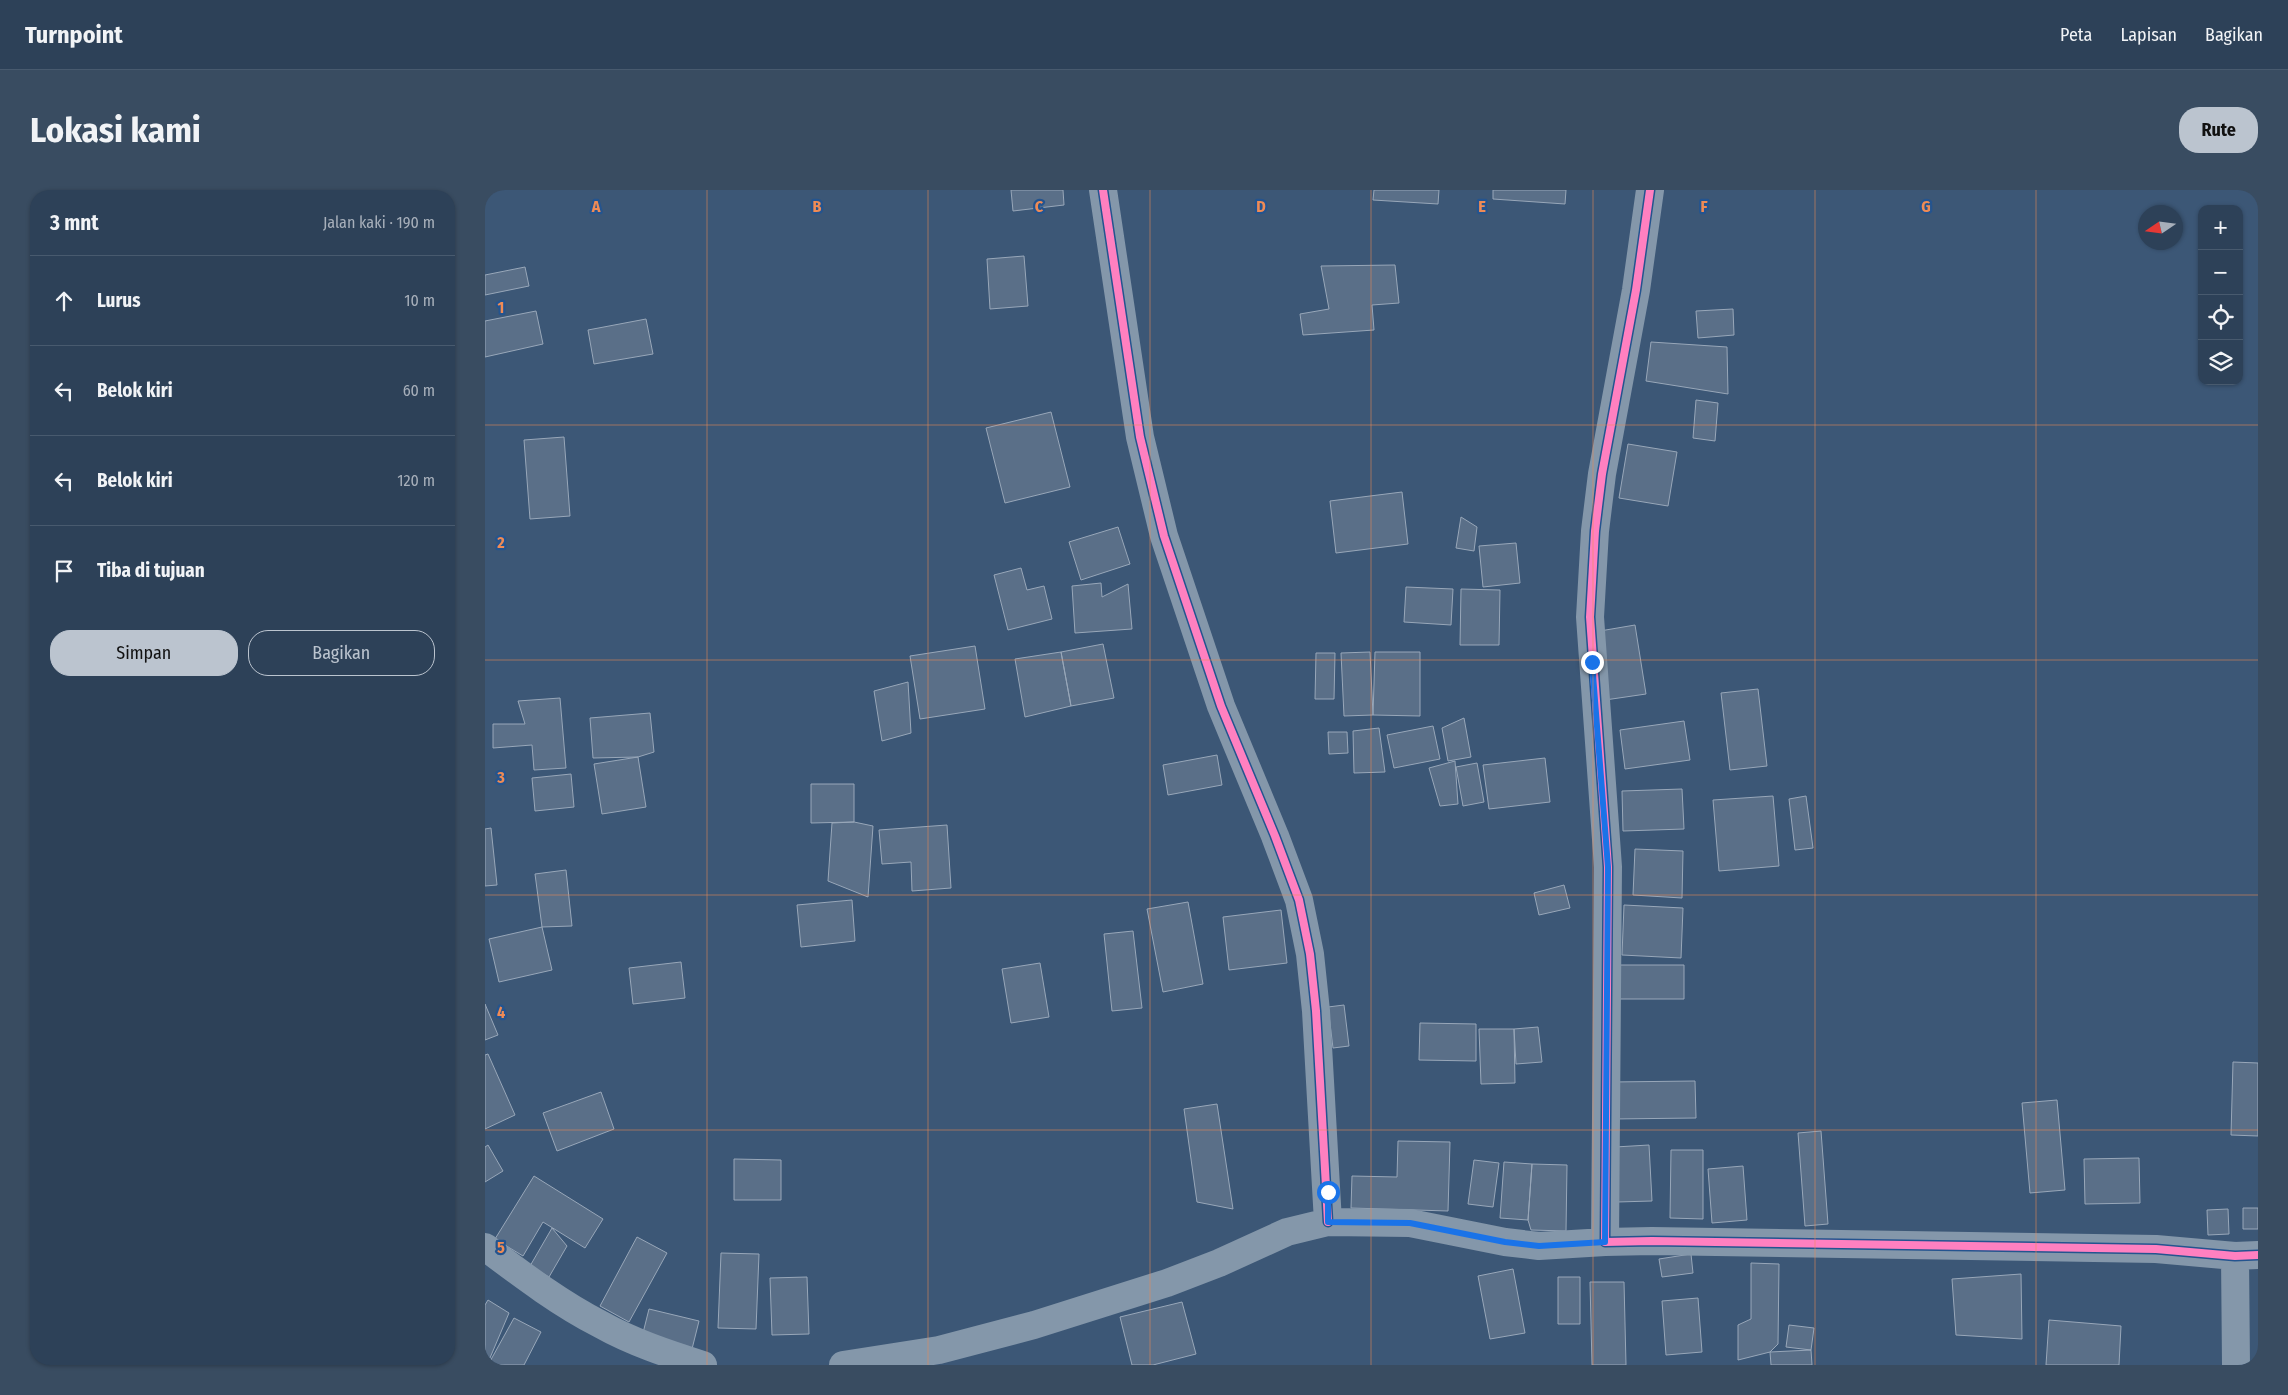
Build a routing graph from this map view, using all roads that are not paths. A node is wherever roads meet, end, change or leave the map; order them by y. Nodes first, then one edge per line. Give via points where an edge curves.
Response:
1 (1103, 190) edge
2 (1650, 190) edge
3 (1328, 1222) junction
4 (1605, 1242) junction
5 (485, 1247) edge
6 (2246, 1256) edge
7 (703, 1365) edge
8 (843, 1365) edge
9 (2236, 1365) edge

1 - 3 street via 1140,437 1164,536 1221,706 1275,836 1301,909 1316,1011
2 - 4 street via 1636,290 1602,474 1590,617 1608,867
3 - 4 street via 1410,1223 1539,1246
3 - 8 street via 1287,1232 1167,1283 1043,1323 939,1350
4 - 6 street via 2156,1249
5 - 7 street via 599,1324 667,1354
6 - 9 street

